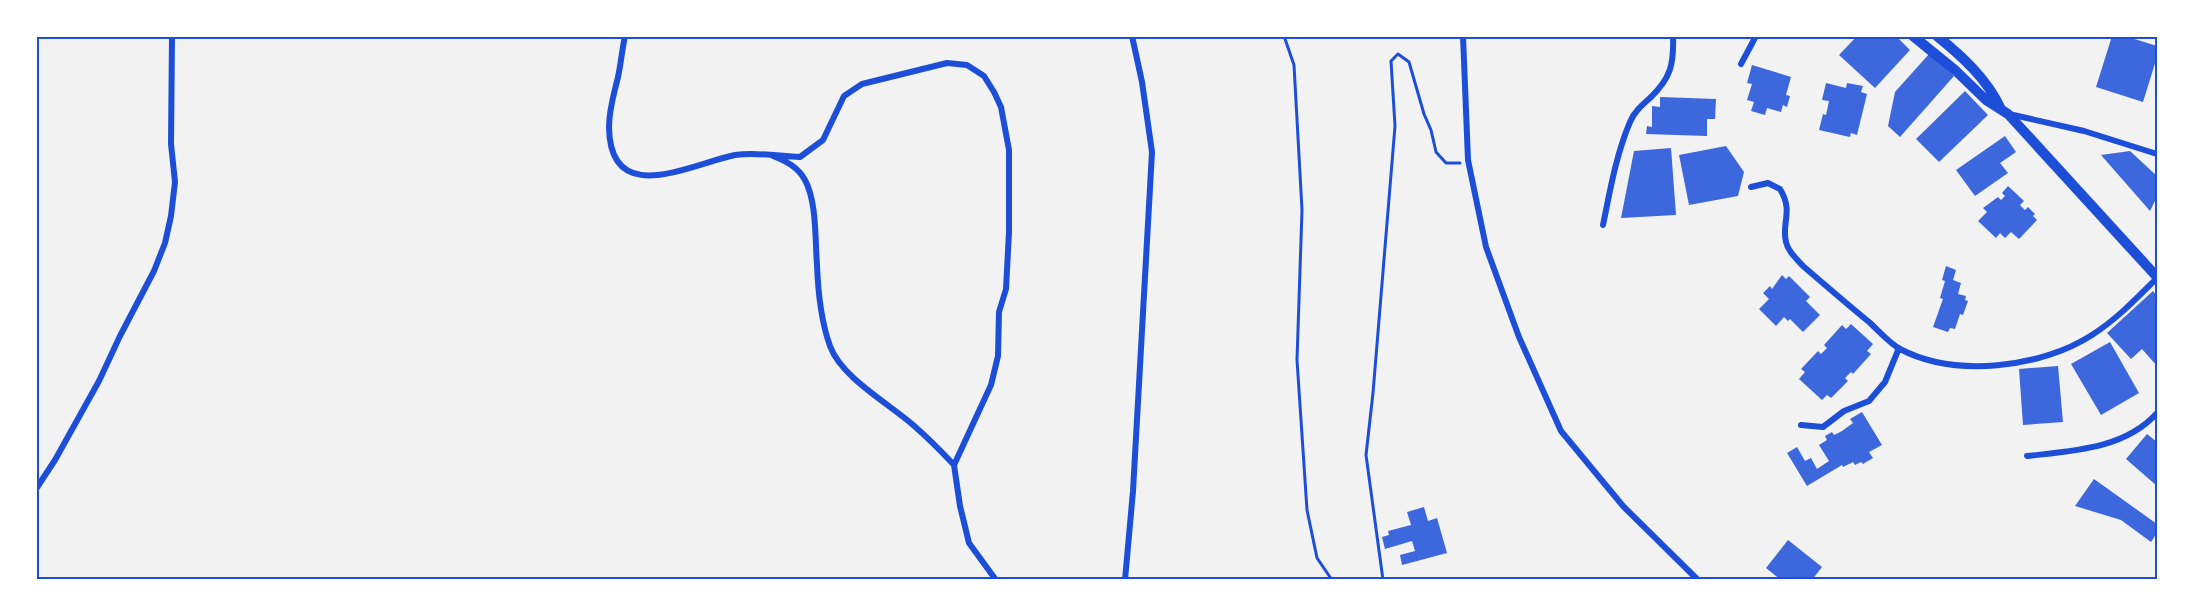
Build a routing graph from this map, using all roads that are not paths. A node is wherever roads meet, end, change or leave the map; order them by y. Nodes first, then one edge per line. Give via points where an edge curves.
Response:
1 (172, 36) edge
2 (625, 36) edge
3 (1132, 36) edge
4 (1462, 36) edge
5 (1673, 36) edge
6 (1756, 36) edge
7 (1913, 36) edge
8 (1937, 36) edge
9 (1741, 64) dead end
10 (2005, 111) junction
11 (2157, 154) edge
12 (773, 156) junction
13 (1751, 187) dead end
14 (1603, 225) dead end
15 (2157, 277) edge
16 (1899, 348) junction
17 (2156, 415) edge
18 (1801, 425) dead end
19 (2027, 456) dead end
20 (954, 465) junction
21 (36, 489) edge
22 (996, 580) edge
23 (1125, 580) edge
24 (1698, 580) edge

1 - 21 street via 171,144 175,182 165,243 94,390
2 - 12 street via 609,128 615,158 623,169 652,176 734,156
3 - 23 street via 1152,152
4 - 24 street via 1468,160 1486,247 1519,338 1561,431 1623,506
5 - 14 street via 1673,58 1666,80 1628,126
6 - 9 street
7 - 10 street via 1986,100
8 - 10 street via 1964,58
10 - 11 street
10 - 15 street
12 - 20 street via 795,167 807,182 821,308 834,355
12 - 20 street via 800,157 823,140 844,96 862,84 947,63 966,65 984,76 994,92 1001,107 1009,150 1006,289 999,312 993,378
13 - 16 street via 1768,183 1780,189 1788,208 1785,241 1792,254
15 - 16 street via 2108,324 2082,341 2043,356 1960,366
16 - 18 street via 1885,382 1869,401 1844,411 1823,427
17 - 19 street via 2133,431 2097,447
20 - 22 street via 969,543

